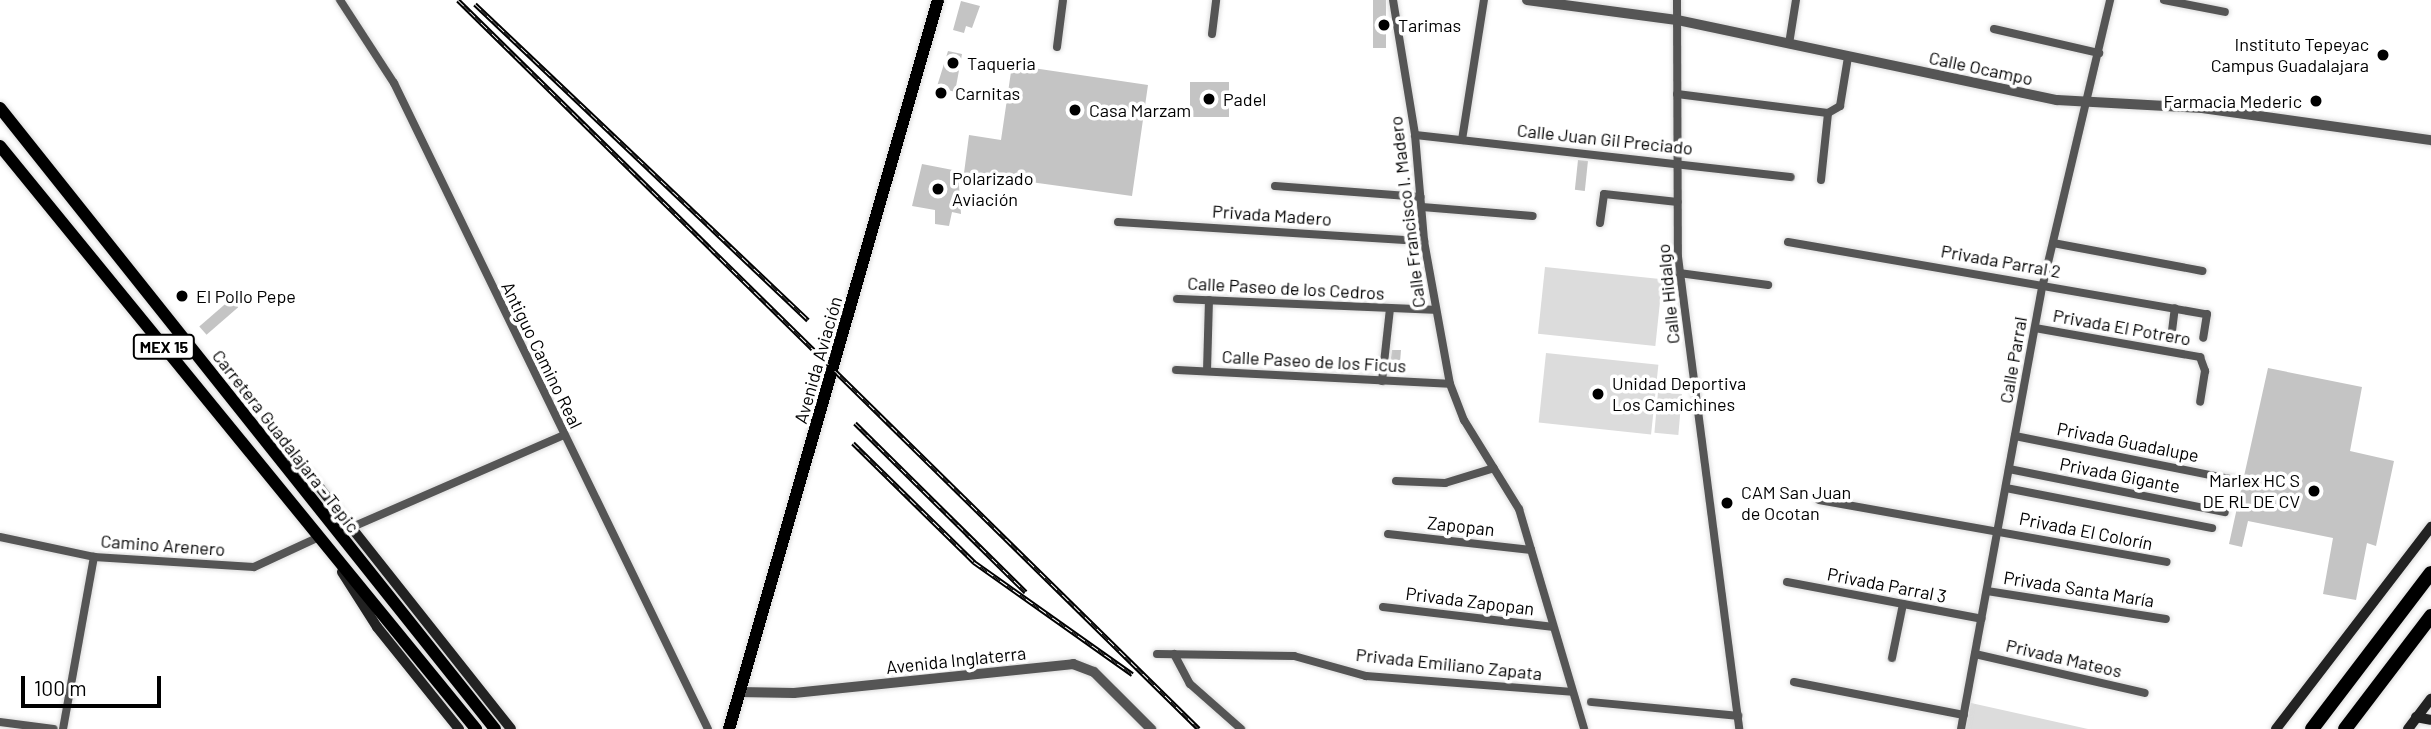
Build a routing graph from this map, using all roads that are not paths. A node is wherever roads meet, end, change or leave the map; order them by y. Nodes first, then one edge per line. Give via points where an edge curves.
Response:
1 (340, 0) edge
2 (938, 0) edge
3 (1063, 0) edge
4 (1216, 0) edge
5 (1394, 0) edge
6 (1484, 0) edge
7 (1527, 0) edge
8 (1677, 0) edge
9 (1796, 0) edge
10 (2109, 0) edge
11 (2164, 0) edge
12 (2225, 12) dead end
13 (1677, 20) junction
14 (1994, 29) dead end
15 (1212, 34) dead end
16 (1789, 44) junction
17 (1057, 47) dead end
18 (2099, 53) junction
19 (1847, 57) junction
20 (1677, 94) junction
21 (2090, 101) junction
22 (0, 108) edge
23 (1828, 114) junction
24 (1415, 135) junction
25 (1462, 140) junction
26 (2431, 140) edge
27 (0, 146) edge
28 (1678, 161) junction
29 (1791, 177) dead end
30 (1821, 180) dead end
31 (1275, 186) dead end
32 (1421, 197) junction
33 (1678, 202) junction
34 (1422, 207) junction
35 (1534, 216) dead end
36 (1118, 222) dead end
37 (1600, 223) dead end
38 (1424, 241) junction
39 (1788, 242) dead end
40 (2053, 243) junction
41 (2202, 271) dead end
42 (1679, 273) junction
43 (2043, 284) junction
44 (1768, 285) dead end
45 (1177, 299) dead end
46 (1209, 300) junction
47 (2175, 308) junction
48 (1390, 309) junction
49 (1435, 310) junction
50 (2035, 328) junction
51 (2172, 331) dead end
52 (2203, 338) dead end
53 (1176, 370) dead end
54 (1207, 371) junction
55 (1382, 381) junction
56 (1450, 384) junction
57 (2200, 402) dead end
58 (564, 435) junction
59 (2015, 436) junction
60 (278, 460) junction
61 (1493, 468) junction
62 (2009, 469) junction
63 (2235, 480) dead end
64 (1396, 481) dead end
65 (2006, 488) junction
66 (1819, 500) dead end
67 (2225, 512) dead end
68 (350, 527) junction
69 (2431, 527) edge
70 (2212, 528) dead end
71 (1998, 530) junction
72 (1388, 534) dead end
73 (0, 537) edge
74 (319, 537) junction
75 (328, 549) junction
76 (1531, 550) junction
77 (94, 557) junction
78 (2168, 562) dead end
79 (2431, 565) edge
80 (2427, 578) edge
81 (1787, 582) dead end
82 (1987, 591) junction
83 (1903, 604) junction
84 (1383, 607) dead end
85 (2431, 616) edge
86 (1982, 619) junction
87 (2166, 619) dead end
88 (1552, 626) junction
89 (1157, 654) dead end
90 (1174, 654) junction
91 (1975, 654) junction
92 (1892, 658) dead end
93 (1794, 682) dead end
94 (739, 692) junction
95 (1572, 692) junction
96 (2145, 693) dead end
97 (2431, 699) edge
98 (1591, 702) dead end
99 (1964, 715) junction
100 (1738, 716) junction
101 (2416, 717) junction
102 (2431, 720) edge
103 (0, 722) edge
104 (54, 729) edge
105 (63, 729) edge
106 (459, 729) edge
107 (476, 729) edge
108 (495, 729) edge
109 (512, 729) edge
110 (708, 729) edge
111 (729, 729) edge
112 (1151, 729) edge
113 (1241, 729) edge
114 (1584, 729) edge
115 (1739, 729) edge
116 (1961, 729) edge
117 (2276, 729) edge
118 (2312, 729) edge
119 (2345, 729) edge
120 (2408, 729) edge

1 - 58 street, Antiguo Camino Real via 394,83
2 - 94 main road, Avenida Aviación
3 - 17 street
4 - 15 street
5 - 24 street, Calle Francisco I. Madero
6 - 25 street
7 - 13 street, Calle Ocampo
8 - 13 street, Calle Hidalgo
9 - 16 street
10 - 18 street, Calle Parral
11 - 12 street
13 - 16 street, Calle Ocampo
13 - 20 street, Calle Hidalgo
14 - 18 street
16 - 19 street, Calle Ocampo
18 - 21 street, Calle Parral
19 - 21 street, Calle Ocampo via 2057,100
19 - 23 street via 1840,106
20 - 23 street
20 - 28 street, Calle Hidalgo
21 - 26 street, Calle Ocampo via 2202,108
21 - 40 street, Calle Parral
22 - 60 main road, Carretera Guadalajara - Tepic / MEX 15
23 - 30 street
24 - 25 street, Calle Juan Gil Preciado
24 - 32 street, Calle Francisco I. Madero
25 - 28 street, Calle Juan Gil Preciado
27 - 74 main road, Carretera Guadalajara - Tepic / MEX 15
28 - 29 street, Calle Juan Gil Preciado
28 - 33 street, Calle Hidalgo
31 - 32 street
32 - 34 street, Calle Francisco I. Madero
33 - 37 street via 1609,193 1601,196
33 - 42 street, Calle Hidalgo
34 - 35 street
34 - 38 street, Calle Francisco I. Madero
36 - 38 street, Privada Madero
38 - 49 street, Calle Francisco I. Madero
39 - 43 street, Privada Parral 2
40 - 41 street, Privada Parral 2
40 - 43 street, Calle Parral
42 - 44 street
42 - 100 street, Calle Hidalgo
43 - 47 street, Privada Parral 2
43 - 50 street, Calle Parral
45 - 46 street, Calle Paseo de los Cedros
46 - 48 street, Calle Paseo de los Cedros
46 - 54 street
47 - 51 street
47 - 52 street, Privada Parral 2 via 2207,314
48 - 49 street, Calle Paseo de los Cedros
48 - 55 street
49 - 56 street, Calle Francisco I. Madero
50 - 57 street, Privada El Potrero via 2200,357 2205,371
50 - 59 street, Calle Parral
53 - 54 street, Calle Paseo de los Ficus
54 - 55 street, Calle Paseo de los Ficus
55 - 56 street, Calle Paseo de los Ficus
56 - 61 street, Calle Francisco I. Madero
58 - 68 street
58 - 110 street, Antiguo Camino Real
59 - 62 street, Calle Parral
59 - 63 street, Privada Guadalupe
60 - 68 main road via 309,474
60 - 108 main road, Carretera Guadalajara - Tepic / MEX 15
61 - 64 street via 1445,483
61 - 76 street, Calle Francisco I. Madero via 1518,509
62 - 65 street, Calle Parral
62 - 67 street, Privada Gigante
65 - 70 street
65 - 71 street, Calle Parral
66 - 71 street, Privada El Colorín
68 - 109 main road
69 - 117 main road
71 - 78 street, Privada El Colorín
71 - 82 street, Calle Parral
72 - 76 street, Zapopan
73 - 77 street, Camino Arenero
74 - 75 main road, Carretera Guadalajara - Tepic / MEX 15
74 - 77 street, Camino Arenero via 254,567
75 - 106 main road via 377,627
75 - 107 main road, Carretera Guadalajara - Tepic / MEX 15
76 - 88 street, Calle Francisco I. Madero
77 - 105 street
79 - 80 highway
80 - 118 highway
81 - 83 street, Privada Parral 3
82 - 86 street, Calle Parral
82 - 87 street, Privada Santa María
83 - 86 street, Privada Parral 3
83 - 92 street
84 - 88 street, Privada Zapopan
85 - 119 highway
86 - 91 street, Calle Parral
88 - 95 street, Calle Francisco I. Madero
89 - 90 street, Privada Emiliano Zapata
90 - 95 street, Privada Emiliano Zapata via 1294,656 1366,676
90 - 113 street via 1190,684
91 - 96 street, Privada Mateos
91 - 99 street, Calle Parral
93 - 99 street
94 - 111 main road, Avenida Aviación
94 - 112 street, Avenida Inglaterra via 794,693 1073,664 1094,672
95 - 114 street, Calle Francisco I. Madero
97 - 101 main road
98 - 100 street
99 - 116 street, Calle Parral
100 - 115 street, Calle Hidalgo
101 - 102 main road
101 - 120 main road
103 - 104 street

